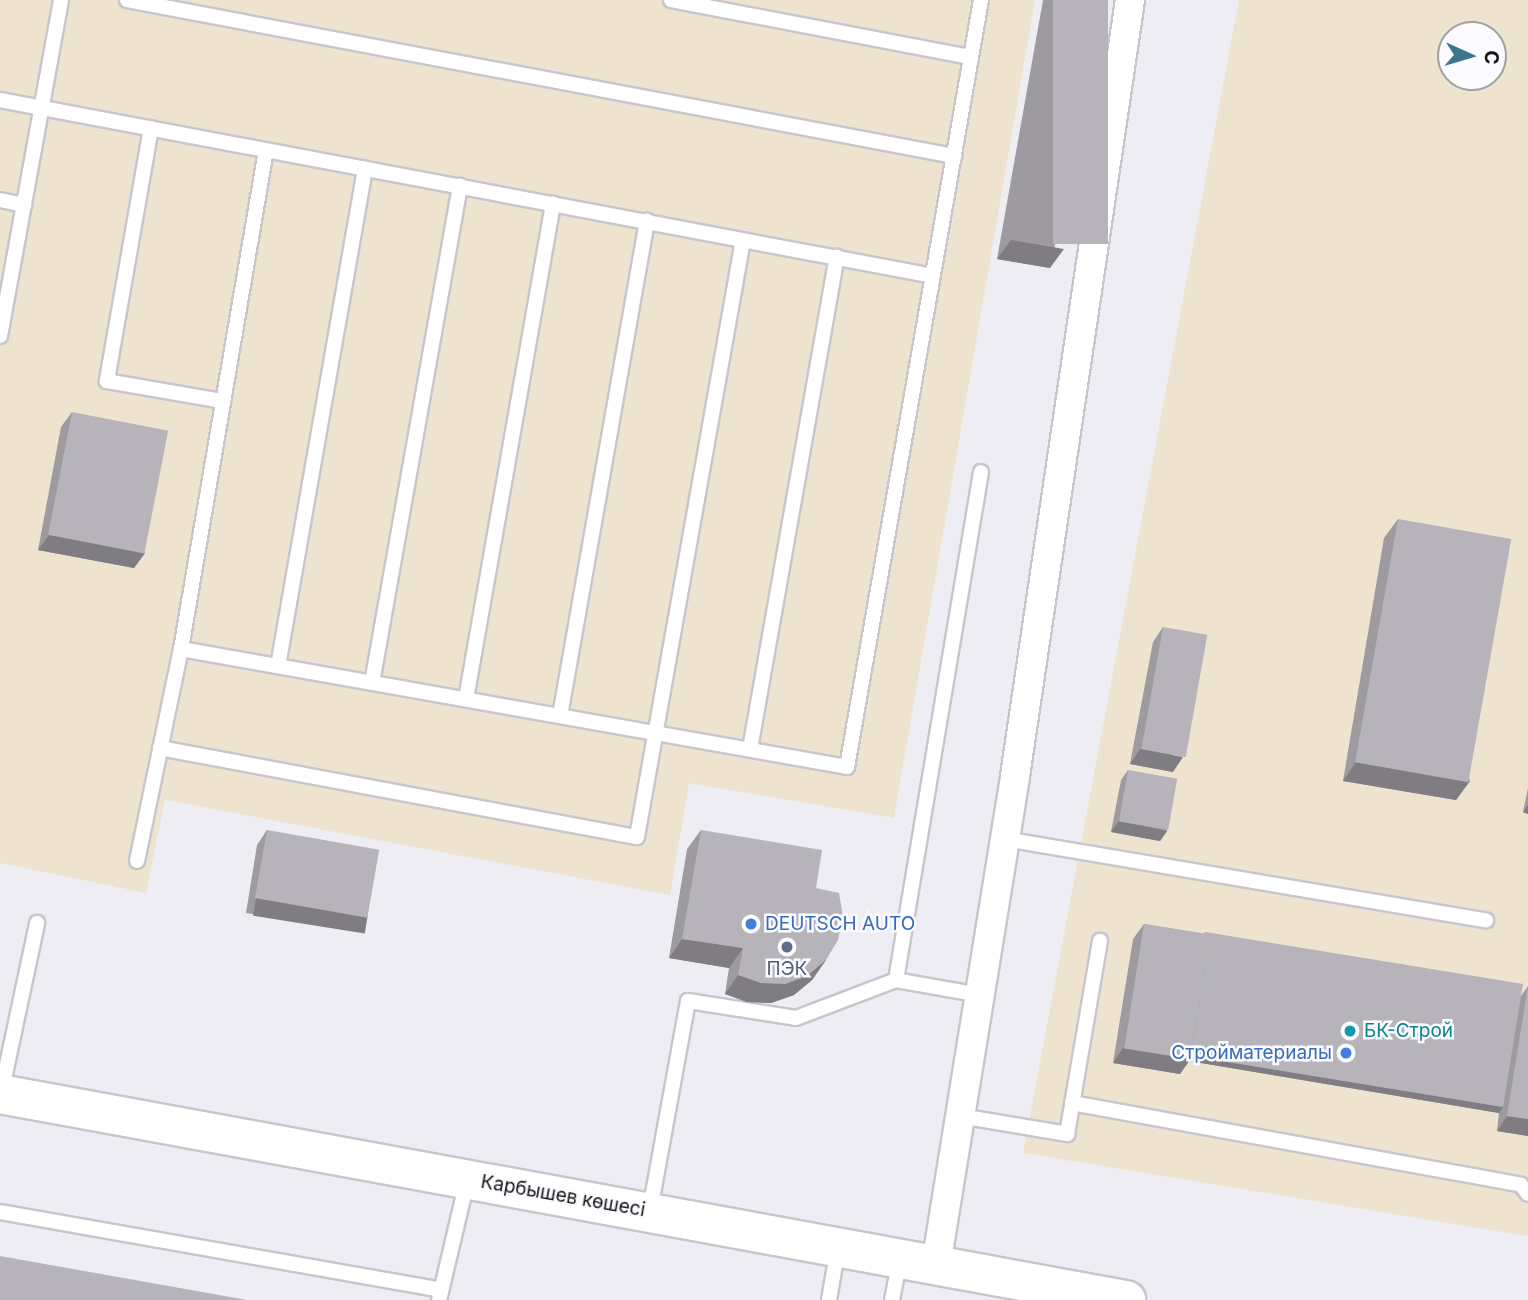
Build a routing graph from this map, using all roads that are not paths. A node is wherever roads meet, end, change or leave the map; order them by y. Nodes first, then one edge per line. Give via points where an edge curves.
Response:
1 (61, 0) edge
2 (127, 0) edge
3 (671, 0) edge
4 (981, 0) edge
5 (1130, 0) edge
6 (971, 57) junction
7 (0, 100) edge
8 (42, 107) junction
9 (151, 128) junction
10 (266, 150) junction
11 (954, 156) junction
12 (365, 169) junction
13 (460, 186) junction
14 (0, 200) edge
15 (553, 204) junction
16 (24, 205) junction
17 (647, 221) junction
18 (743, 240) junction
19 (836, 257) junction
20 (933, 276) junction
21 (3, 300) edge
22 (0, 336) edge
23 (223, 401) junction
24 (981, 471) dead end
25 (181, 649) junction
26 (278, 666) junction
27 (372, 683) junction
28 (466, 699) junction
29 (560, 716) junction
30 (656, 733) junction
31 (160, 748) junction
32 (750, 749) junction
33 (1005, 839) junction
34 (137, 861) dead end
35 (1486, 920) dead end
36 (37, 923) dead end
37 (1100, 941) dead end
38 (896, 980) junction
39 (980, 995) junction
40 (0, 1094) edge
41 (1072, 1103) junction
42 (960, 1116) junction
43 (468, 1178) junction
44 (1528, 1194) edge
45 (649, 1211) junction
46 (0, 1212) edge
47 (838, 1247) junction
48 (918, 1261) junction
49 (440, 1295) edge
50 (1102, 1298) edge
51 (829, 1300) edge
52 (892, 1300) edge

1 - 8 lane
2 - 11 lane
3 - 6 lane
4 - 6 lane
5 - 33 street
6 - 11 lane
7 - 8 lane
8 - 9 lane
8 - 16 lane
9 - 10 lane
9 - 23 lane via 107,381
10 - 12 lane
10 - 23 lane
11 - 20 lane
12 - 13 lane
12 - 26 lane
13 - 15 lane
13 - 27 lane
14 - 16 lane
15 - 17 lane
15 - 28 lane
16 - 21 lane
17 - 18 lane
17 - 29 lane
18 - 19 lane
18 - 30 lane
19 - 20 lane
19 - 32 lane
20 - 32 lane via 847,766
21 - 22 lane
23 - 25 lane
24 - 38 lane
25 - 26 lane
25 - 31 lane
26 - 27 lane
27 - 28 lane
28 - 29 lane
29 - 30 lane
30 - 31 lane via 637,837
30 - 32 lane
31 - 34 lane
33 - 35 lane
33 - 39 street
36 - 40 lane
37 - 41 lane
38 - 39 lane
38 - 45 lane via 796,1018 688,1001
39 - 42 street
40 - 43 main road, Карбышев көшесі
41 - 42 lane via 1067,1134
41 - 44 lane via 1521,1185
42 - 48 street
43 - 45 main road, Карбышев көшесі
43 - 49 lane
45 - 47 main road, Карбышев көшесі
46 - 49 lane
47 - 48 main road, Карбышев көшесі
47 - 51 lane
48 - 50 main road, Карбышев көшесі
48 - 52 lane

